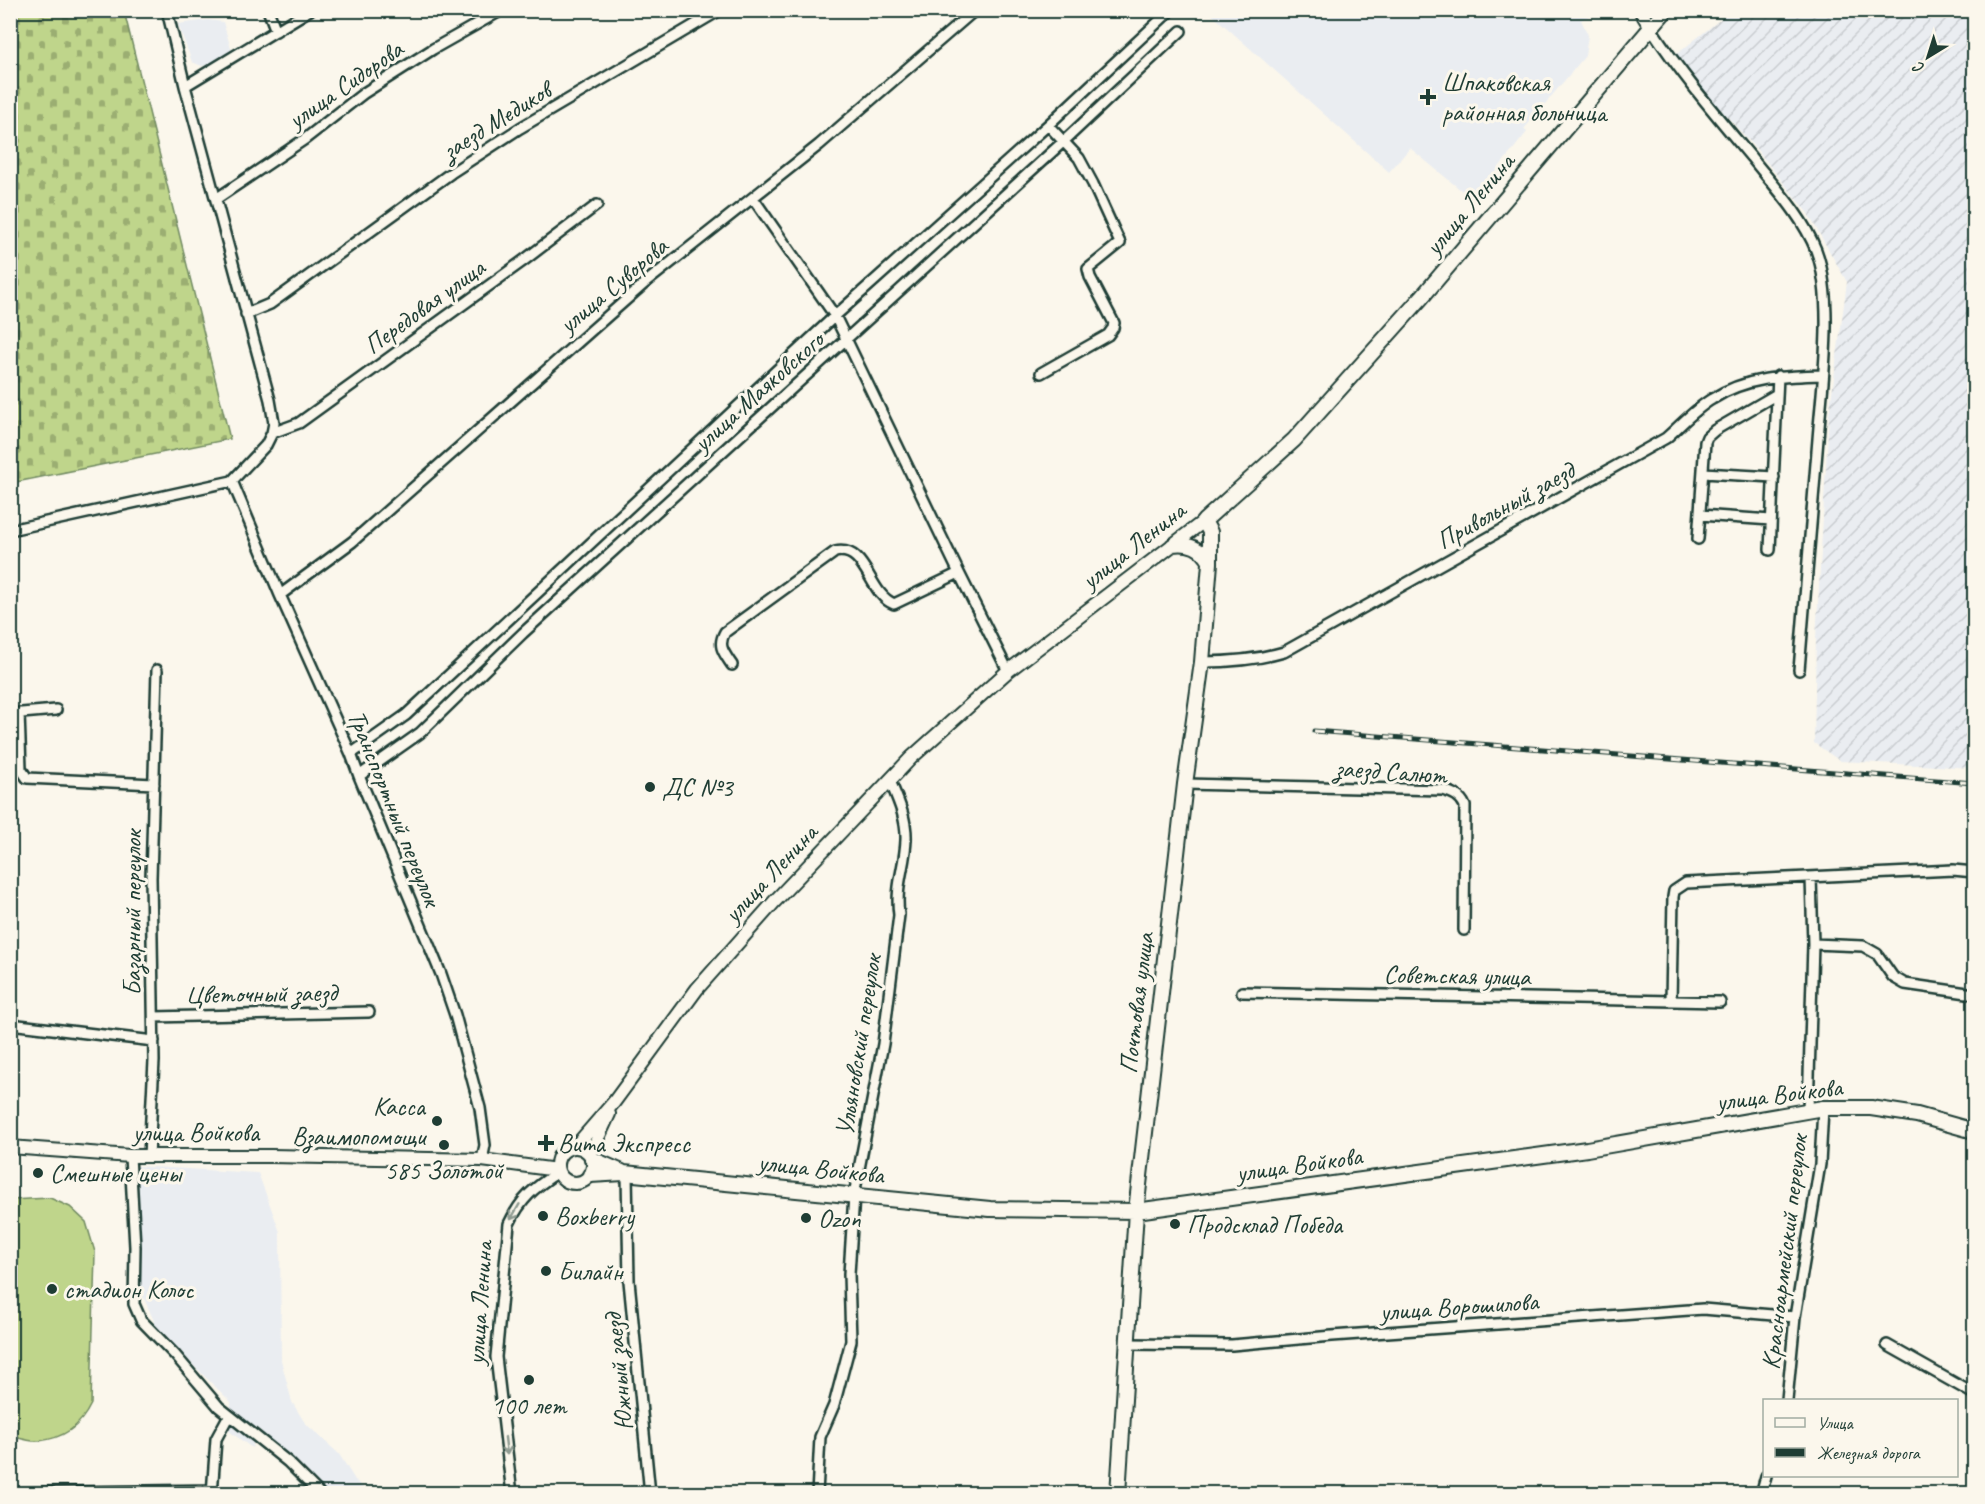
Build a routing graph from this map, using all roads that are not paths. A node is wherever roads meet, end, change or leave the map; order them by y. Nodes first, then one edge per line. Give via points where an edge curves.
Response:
1 (167, 10) edge
2 (268, 10) edge
3 (310, 10) edge
4 (502, 10) edge
5 (720, 10) edge
6 (975, 10) edge
7 (1171, 10) edge
8 (1640, 10) edge
9 (1666, 10) edge
10 (1651, 28) junction
11 (276, 31) junction
12 (1181, 31) dead end
13 (185, 86) junction
14 (1048, 125) junction
15 (1064, 141) junction
16 (753, 198) junction
17 (216, 199) junction
18 (597, 205) dead end
19 (246, 314) junction
20 (835, 316) junction
21 (846, 339) junction
22 (1041, 373) dead end
23 (1823, 375) junction
24 (1778, 376) junction
25 (1777, 394) junction
26 (272, 433) junction
27 (1703, 473) junction
28 (1774, 477) junction
29 (232, 481) junction
30 (1700, 514) junction
31 (1772, 520) junction
32 (1204, 521) junction
33 (10, 530) edge
34 (1698, 539) dead end
35 (1172, 545) junction
36 (1770, 550) dead end
37 (1210, 563) junction
38 (959, 573) junction
39 (280, 595) junction
40 (1202, 662) junction
41 (732, 665) dead end
42 (157, 670) dead end
43 (1800, 670) dead end
44 (1008, 671) junction
45 (56, 710) dead end
46 (15, 714) edge
47 (351, 754) junction
48 (359, 776) junction
49 (890, 781) junction
50 (154, 784) junction
51 (1185, 784) junction
52 (1974, 872) edge
53 (1811, 877) junction
54 (1464, 930) dead end
55 (1813, 944) junction
56 (1242, 992) dead end
57 (1974, 994) edge
58 (1671, 1001) junction
59 (1720, 1002) dead end
60 (369, 1012) dead end
61 (154, 1017) junction
62 (10, 1024) edge
63 (154, 1041) junction
64 (614, 1102) junction
65 (1823, 1108) junction
66 (1808, 1110) junction
67 (1974, 1131) edge
68 (10, 1147) edge
69 (574, 1147) junction
70 (130, 1156) junction
71 (149, 1156) junction
72 (559, 1156) junction
73 (591, 1157) junction
74 (482, 1160) junction
75 (525, 1166) junction
76 (557, 1171) junction
77 (625, 1173) junction
78 (590, 1175) junction
79 (854, 1195) junction
80 (1136, 1211) junction
81 (1795, 1317) junction
82 (1127, 1344) junction
83 (1887, 1345) dead end
84 (1974, 1394) edge
85 (1787, 1399) edge
86 (229, 1415) junction
87 (1766, 1477) edge
88 (213, 1492) edge
89 (10, 1493) edge
90 (320, 1494) edge
91 (512, 1494) edge
92 (650, 1494) edge
93 (817, 1494) edge
94 (1118, 1494) edge
95 (1761, 1494) edge

1 - 13 street
2 - 11 street
3 - 11 street
4 - 17 street, улица Сидорова via 364,93 306,139
5 - 19 street, заезд Медиков via 510,134 451,172 270,304
6 - 16 street, улица Суворова
7 - 14 street, улица Маяковского
8 - 10 street
9 - 10 main road, улица Ленина
10 - 23 street via 1677,67 1802,223 1816,250 1826,307
10 - 32 main road, улица Ленина via 1422,297 1294,440
11 - 13 street
12 - 15 street, улица Маяковского
13 - 17 street
14 - 15 street
14 - 20 street, улица Маяковского
15 - 21 street, улица Маяковского
15 - 22 street via 1079,158 1120,243 1088,269 1114,323 1108,335
16 - 20 street
16 - 39 street, улица Суворова via 645,283 352,542
17 - 19 street
18 - 26 street, Передовая улица via 299,423
19 - 26 street via 270,400
20 - 21 street
20 - 47 street, улица Маяковского via 406,714
21 - 38 street
21 - 48 street, улица Маяковского via 523,633 420,733
23 - 24 street, Привольный заезд
23 - 43 street
24 - 25 street
24 - 40 street, Привольный заезд via 1743,383 1711,399 1666,438 1284,652 1237,662
25 - 27 street via 1707,437
25 - 28 street
26 - 29 street via 266,445
27 - 28 street
27 - 30 street
28 - 31 street
29 - 33 street
29 - 39 street, Транспортный переулок
30 - 31 street
30 - 34 street
31 - 36 street
32 - 35 street, улица Ленина
32 - 37 main road, Почтовая улица via 1210,532
35 - 37 street via 1198,548
35 - 44 street, улица Ленина
37 - 40 main road, Почтовая улица
38 - 41 street via 894,604 882,596 851,553 834,552 725,632 721,649
38 - 44 street
39 - 47 street, Транспортный переулок
40 - 51 main road, Почтовая улица
42 - 50 street, Базарный переулок
44 - 49 street, улица Ленина
45 - 46 street
46 - 50 street via 21,769 27,778
47 - 48 street, Транспортный переулок
48 - 74 street, Транспортный переулок via 455,1015 480,1108
49 - 64 street, улица Ленина via 697,989
49 - 79 street, Ульяновский переулок via 902,809 906,840 883,1044
50 - 61 street, Базарный переулок
51 - 54 street, заезд Салют via 1454,793 1465,806
51 - 80 main road, Почтовая улица
52 - 53 street
53 - 55 street
53 - 58 street via 1686,883 1674,891
55 - 57 street via 1863,946 1877,954 1893,977 1905,984
55 - 66 street
56 - 58 street, Советская улица
58 - 59 street, Советская улица
60 - 61 street, Цветочный заезд
61 - 63 street, Базарный переулок
62 - 63 street
63 - 71 street, Базарный переулок
64 - 69 street, улица Ленина
64 - 73 street, улица Ленина
65 - 66 main road, улица Войкова
65 - 67 main road, улица Войкова via 1871,1108 1917,1114
65 - 81 street, Красноармейский переулок via 1820,1164
66 - 80 main road, улица Войкова via 1587,1149
68 - 70 street, улица Войкова
69 - 72 street
69 - 73 street via 584,1149
70 - 71 street, улица Войкова
70 - 86 street via 134,1304 141,1320
71 - 74 street, улица Войкова
72 - 75 street, улица Войкова
72 - 76 street
73 - 77 main road, улица Войкова
73 - 78 street
74 - 75 street, улица Войкова
75 - 76 street, улица Войкова
76 - 78 street via 569,1183 581,1182
76 -> 91 street, улица Ленина via 529,1192 509,1224 496,1357
77 - 78 main road, улица Войкова
77 - 79 main road, улица Войкова
77 - 92 street, Южный заезд via 629,1281
79 - 80 main road, улица Войкова via 990,1209
79 - 93 street, Ульяновский переулок via 849,1274 851,1341 834,1406 820,1437
80 - 82 main road, Почтовая улица
81 - 82 street, улица Ворошилова via 1703,1309 1232,1345
81 - 85 street, Красноармейский переулок
82 - 94 main road, Почтовая улица
83 - 84 street
86 - 88 street via 216,1439
86 - 90 street via 288,1462
87 - 95 street
88 - 89 street

